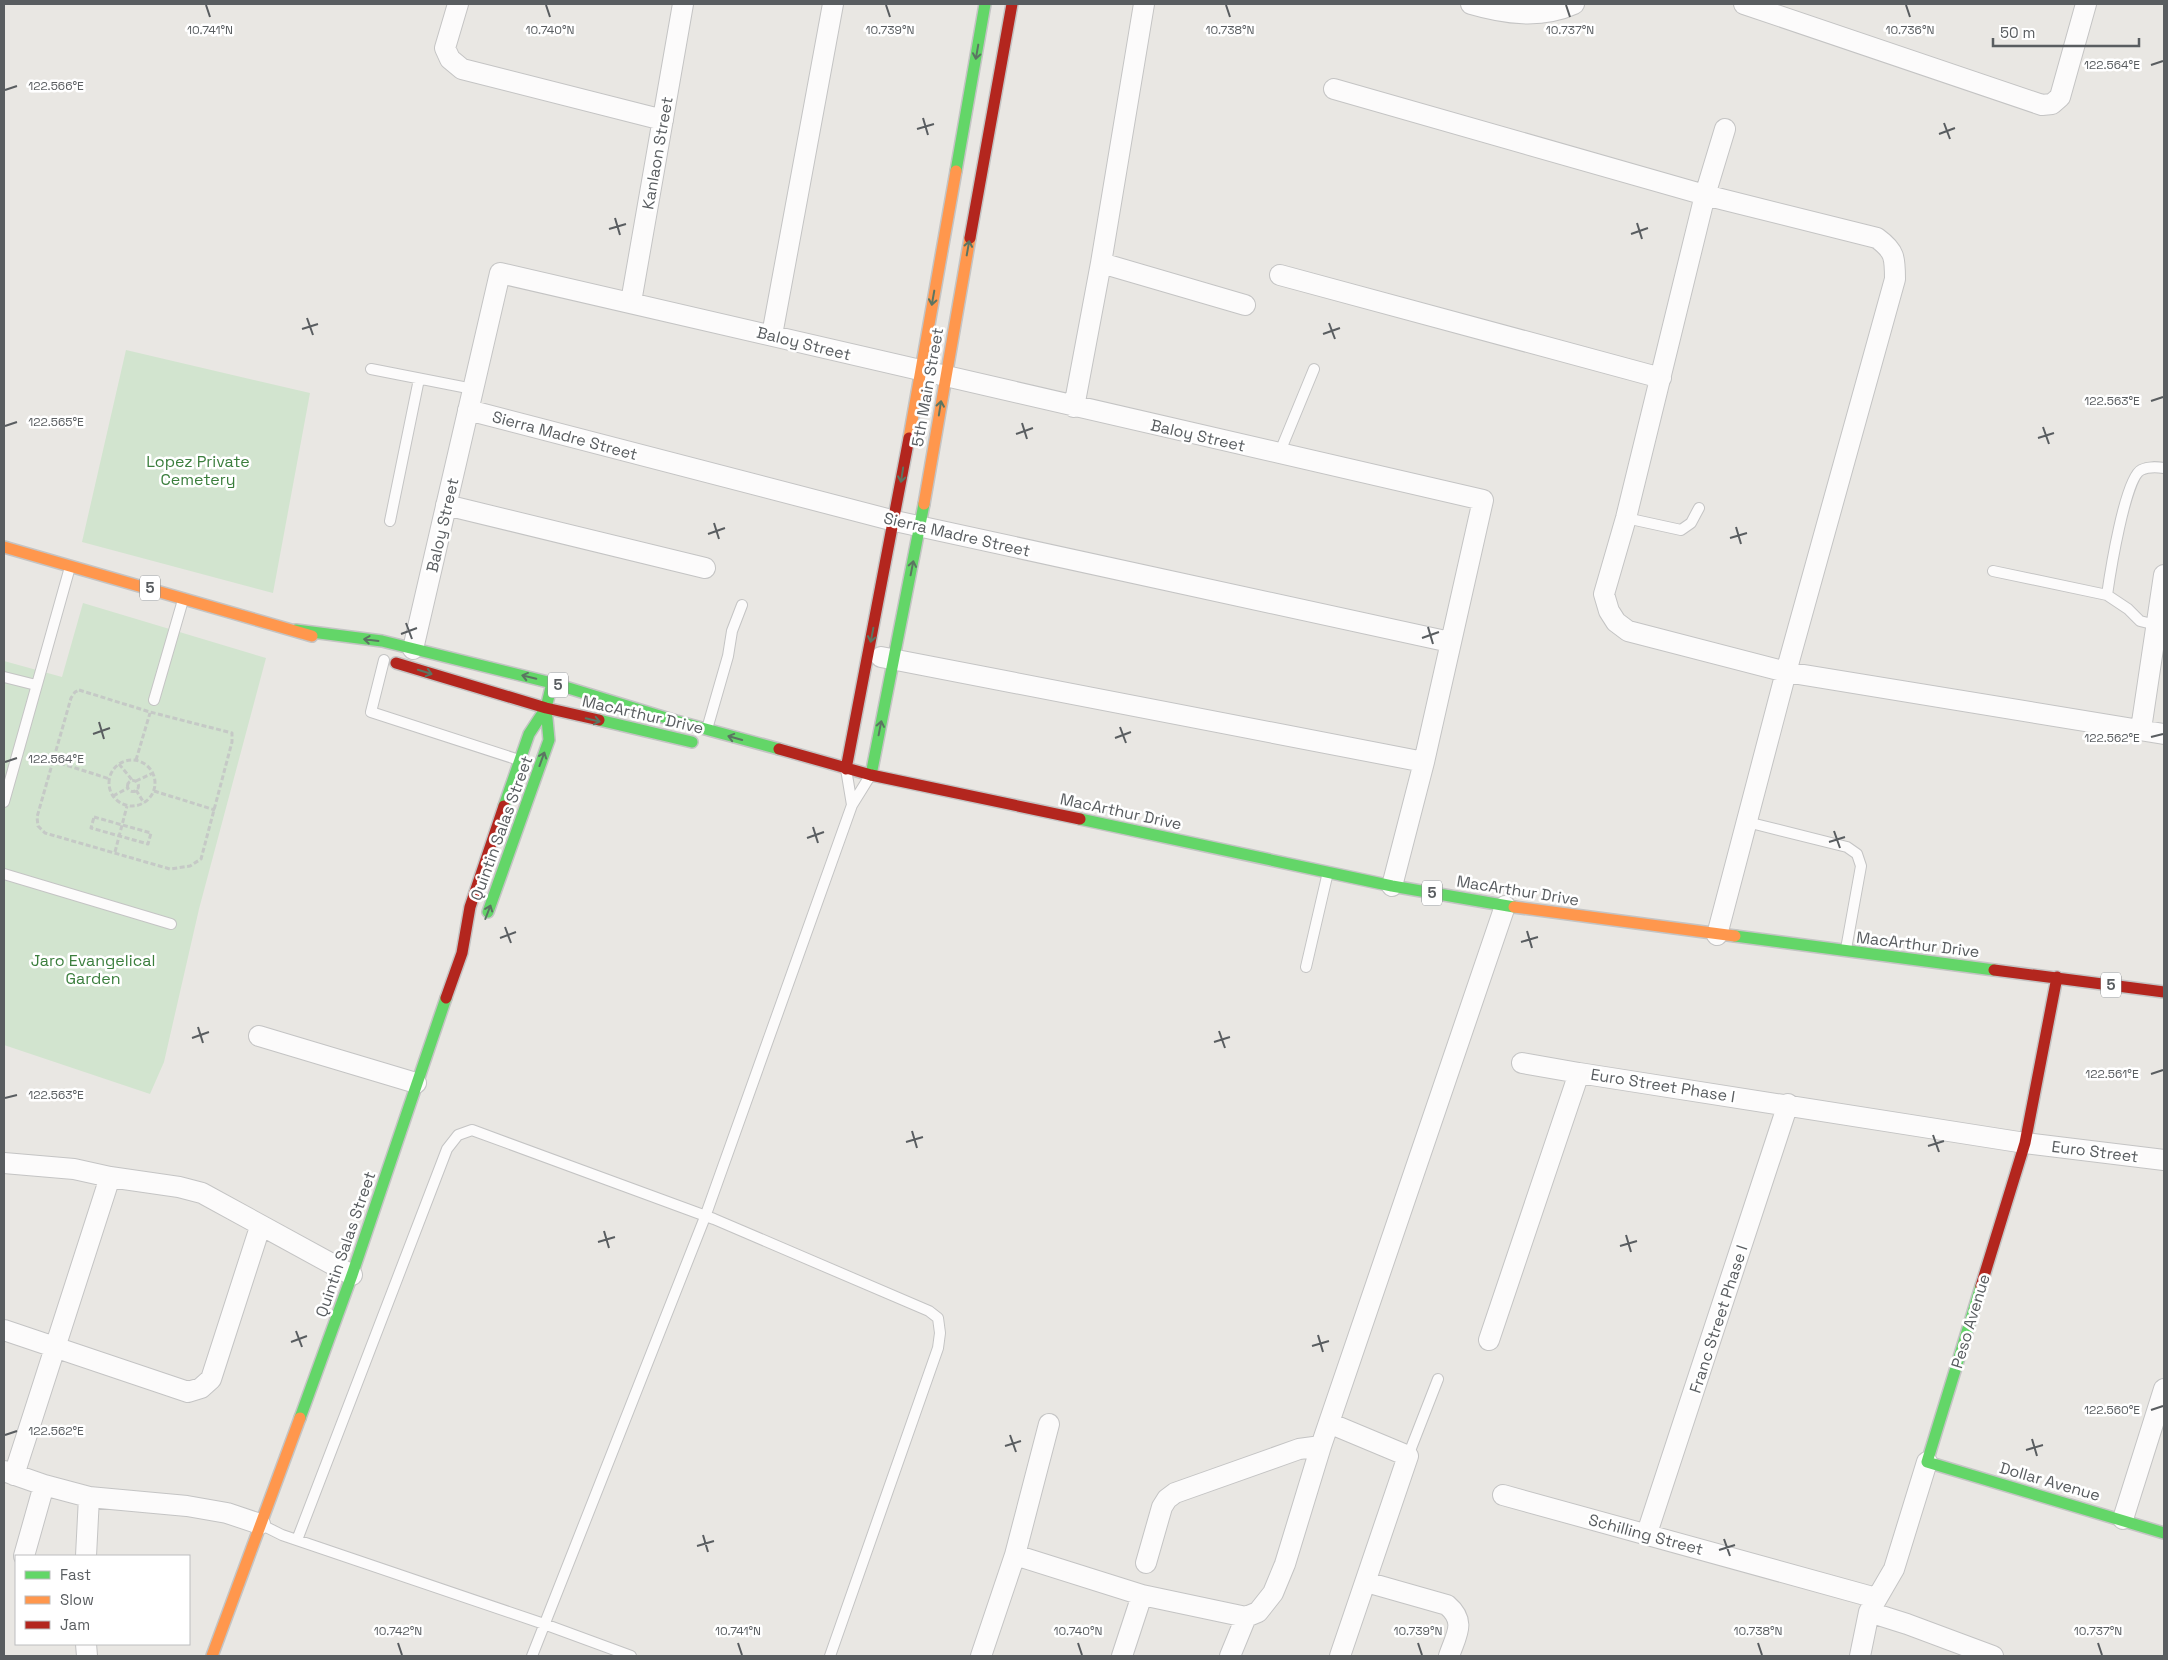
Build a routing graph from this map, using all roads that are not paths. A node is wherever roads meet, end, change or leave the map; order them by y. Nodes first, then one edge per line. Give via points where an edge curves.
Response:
1 (458, 4) edge
2 (683, 4) edge
3 (833, 4) edge
4 (985, 4) edge
5 (1012, 4) edge
6 (1144, 4) edge
7 (1471, 4) edge
8 (1574, 4) edge
9 (1744, 4) edge
10 (2086, 4) edge
11 (1334, 89) dead end
12 (663, 120) junction
13 (1725, 129) dead end
14 (1705, 195) junction
15 (1101, 263) junction
16 (1280, 275) dead end
17 (631, 302) junction
18 (1245, 305) dead end
19 (772, 335) junction
20 (371, 369) dead end
21 (1314, 369) dead end
22 (920, 372) junction
23 (945, 378) junction
24 (1661, 378) junction
25 (418, 379) junction
26 (473, 389) junction
27 (1074, 407) junction
28 (468, 410) junction
29 (1279, 454) junction
30 (2164, 468) edge
31 (446, 505) junction
32 (1699, 508) dead end
33 (1626, 518) junction
34 (390, 521) dead end
35 (895, 521) junction
36 (920, 526) junction
37 (4, 547) edge
38 (70, 566) junction
39 (704, 568) dead end
40 (1993, 571) dead end
41 (2164, 575) edge
42 (2107, 595) junction
43 (183, 598) junction
44 (742, 605) dead end
45 (2156, 624) junction
46 (296, 630) junction
47 (1450, 642) junction
48 (349, 648) dead end
49 (413, 650) junction
50 (868, 655) junction
51 (380, 659) joint
52 (894, 660) junction
53 (1786, 672) junction
54 (4, 677) edge
55 (552, 683) junction
56 (36, 685) junction
57 (154, 700) road end
58 (546, 708) junction
59 (2141, 729) junction
60 (707, 730) junction
61 (2164, 734) edge
62 (702, 744) dead end
63 (731, 749) dead end
64 (519, 760) junction
65 (815, 761) junction
66 (1424, 762) junction
67 (846, 769) junction
68 (871, 775) junction
69 (4, 802) edge
70 (852, 805) junction
71 (1747, 822) junction
72 (1328, 871) junction
73 (4, 874) edge
74 (1392, 886) junction
75 (1505, 906) junction
76 (171, 924) dead end
77 (1717, 935) junction
78 (1846, 951) junction
79 (462, 953) junction
80 (1306, 967) dead end
81 (2057, 978) junction
82 (2164, 992) edge
83 (259, 1036) dead end
84 (1522, 1063) dead end
85 (1579, 1073) junction
86 (416, 1083) junction
87 (1788, 1104) junction
88 (2025, 1143) junction
89 (2164, 1160) edge
90 (4, 1163) edge
91 (110, 1177) junction
92 (705, 1217) junction
93 (260, 1227) junction
94 (352, 1275) junction
95 (4, 1330) edge
96 (1489, 1340) dead end
97 (55, 1348) junction
98 (1438, 1379) dead end
99 (2164, 1389) edge
100 (1329, 1423) junction
101 (1049, 1424) dead end
102 (1320, 1446) junction
103 (1408, 1456) junction
104 (1927, 1462) junction
105 (9, 1473) edge
106 (44, 1485) junction
107 (1502, 1495) dead end
108 (89, 1496) junction
109 (2123, 1519) junction
110 (260, 1524) junction
111 (1647, 1533) junction
112 (2164, 1533) edge
113 (297, 1540) junction
114 (24, 1555) edge
115 (86, 1555) edge
116 (1015, 1555) junction
117 (1146, 1563) dead end
118 (1366, 1582) junction
119 (1142, 1595) junction
120 (1872, 1605) junction
121 (1246, 1617) junction
122 (544, 1624) junction
123 (212, 1656) edge
124 (532, 1656) edge
125 (631, 1656) edge
126 (830, 1656) edge
127 (981, 1656) edge
128 (1122, 1656) edge
129 (1230, 1656) edge
130 (1340, 1656) edge
131 (1449, 1656) edge
132 (1860, 1656) edge
133 (1993, 1656) edge

1 - 12 street via 445,48 450,59 462,69
2 - 12 street, Kanlaon Street
3 - 19 street
4 -> 22 main road, 5th Main Street
23 -> 5 main road, 5th Main Street
6 - 15 street
7 - 8 street via 1501,12 1532,14 1562,10
9 - 10 street via 2042,105 2052,104 2060,97
11 - 14 street
12 - 17 street, Kanlaon Street
13 - 14 street
14 - 24 street
14 - 53 street via 1877,238 1889,246 1895,259 1895,279
15 - 18 street
15 - 27 street
16 - 24 street
17 - 19 street, Baloy Street
17 - 26 street, Baloy Street via 500,273
19 - 22 street, Baloy Street
20 - 25 lane
21 - 29 lane
22 - 23 street, Baloy Street
22 -> 35 main road, 5th Main Street
23 - 27 street, Baloy Street
36 -> 23 main road, 5th Main Street
24 - 33 street
25 - 26 lane
25 - 34 lane
26 - 28 street, Baloy Street
27 - 29 street, Baloy Street
28 - 31 street, Baloy Street
28 - 35 street, Sierra Madre Street
29 - 47 street, Baloy Street via 1483,500
30 - 42 lane via 2151,467 2134,477 2127,494
31 - 39 street
31 - 49 street, Baloy Street
32 - 33 lane via 1691,523 1681,530
33 - 53 street via 1604,594 1616,622 1628,631
35 - 36 street, Sierra Madre Street
35 -> 50 main road, 5th Main Street
36 - 47 street, Sierra Madre Street
52 -> 36 main road, 5th Main Street
37 - 38 main road, MacArthur Drive / 5
38 - 43 main road, MacArthur Drive / 5
38 - 56 lane
40 - 42 lane
41 - 45 street
42 - 45 lane via 2140,621
43 - 46 main road, MacArthur Drive / 5
43 - 57 lane
44 - 60 lane via 732,631
45 - 59 street
46 - 48 main road, MacArthur Drive / 5
49 -> 46 main road, MacArthur Drive / 5 via 382,641
47 - 66 street
55 -> 49 main road, MacArthur Drive / 5
50 - 52 street
50 - 67 main road, 5th Main Street
51 -> 58 main road, MacArthur Drive / 5
51 - 64 lane via 371,712
52 - 66 street
68 -> 52 main road, 5th Main Street
53 - 59 street
53 - 71 street
54 - 56 lane
55 - 58 main road, Quintin Salas Street
55 - 60 main road, MacArthur Drive / 5
56 - 69 lane
58 -> 62 main road, MacArthur Drive / 5
58 - 64 main road, Quintin Salas Street via 529,734
79 -> 58 main road, Quintin Salas Street via 486,918 549,740
59 - 61 street
65 -> 60 main road, MacArthur Drive / 5
63 - 65 main road, MacArthur Drive / 5
64 - 79 main road, Quintin Salas Street via 470,907
65 - 67 main road, MacArthur Drive / 5
66 - 74 street
67 - 68 main road, MacArthur Drive / 5
67 - 70 lane
68 - 70 lane
68 - 72 main road, MacArthur Drive / 5
70 - 92 lane
71 - 77 street
71 - 78 lane via 1847,847 1857,854 1861,866
72 - 74 main road, MacArthur Drive / 5
72 - 80 lane
73 - 76 lane
74 - 75 main road, MacArthur Drive / 5
75 - 77 main road, MacArthur Drive / 5
75 - 100 street
77 - 78 main road, MacArthur Drive / 5
78 - 81 main road, MacArthur Drive / 5
79 - 86 main road, Quintin Salas Street
81 - 82 main road, MacArthur Drive / 5
81 - 88 main road, Peso Avenue
83 - 86 street
84 - 85 street
85 - 87 street, Euro Street Phase I
85 - 96 street, Euro Street Phase I
86 - 94 main road, Quintin Salas Street
87 - 88 street, Euro Street Phase I
87 - 111 street, Franc Street Phase I
88 - 89 street, Euro Street
88 - 104 main road, Peso Avenue
90 - 91 street via 74,1169
91 - 93 street via 202,1193
91 - 97 street
92 - 113 lane via 472,1130 458,1135 446,1149
92 - 122 lane
92 - 126 lane via 929,1311 938,1318 938,1348
93 - 94 street
93 - 97 street via 211,1379 201,1388 188,1392
94 - 110 main road, Quintin Salas Street
95 - 97 street
97 - 105 street
98 - 103 lane
99 - 109 street
100 - 102 street
100 - 103 street
101 - 116 street
102 - 117 street via 1299,1449 1175,1493 1162,1507
102 - 121 street via 1285,1564 1273,1593 1258,1612
103 - 118 street
104 - 109 main road, Dollar Avenue
104 - 120 street, Peso Avenue via 1894,1569
105 - 106 street
106 - 108 street
106 - 114 street
107 - 111 street, Schilling Street
108 - 110 street via 187,1506 227,1513
108 - 115 street
109 - 112 main road, Dollar Avenue
110 - 113 lane
110 - 123 main road, Quintin Salas Street
111 - 120 street, Schilling Street
113 - 122 lane
116 - 119 street
116 - 127 street
118 - 130 street
118 - 131 street via 1447,1605 1456,1612 1458,1632
119 - 121 street
119 - 128 street
120 - 132 street, Peso Avenue
120 - 133 street, Schilling Street via 1907,1624
121 - 129 street
122 - 124 lane
122 - 125 lane

